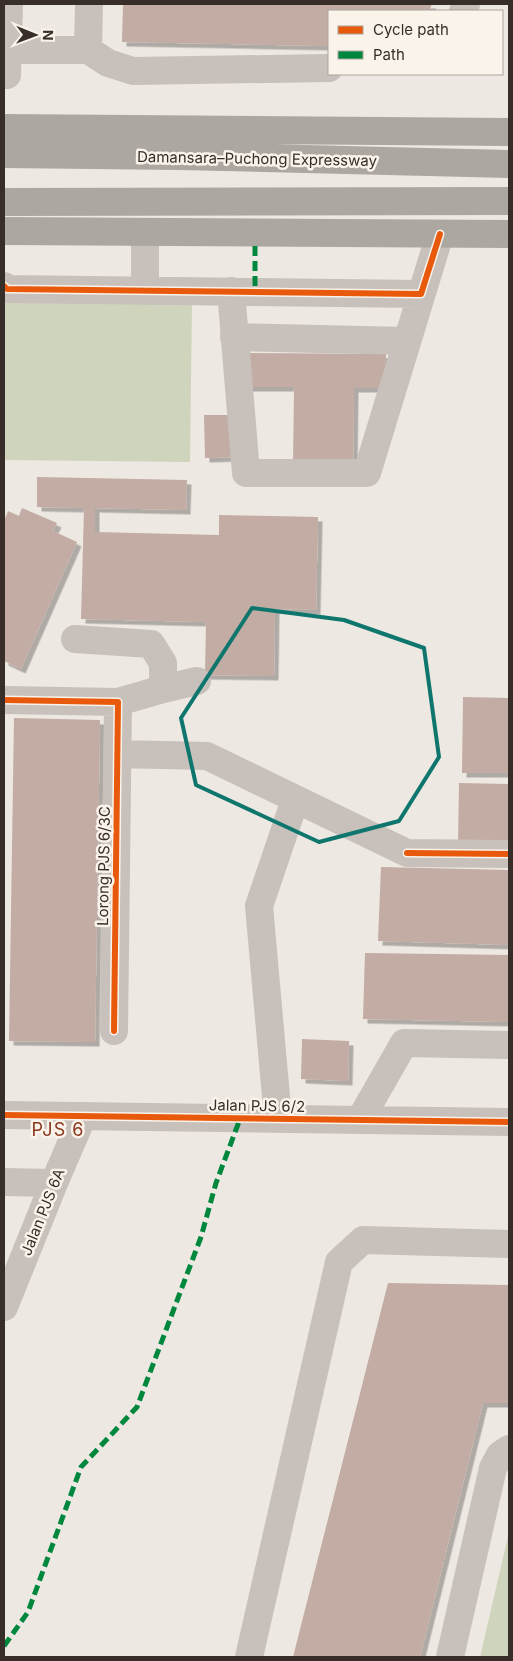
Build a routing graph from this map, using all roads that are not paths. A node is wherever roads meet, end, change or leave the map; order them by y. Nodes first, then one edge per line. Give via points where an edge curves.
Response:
1 (8, 4) edge
2 (89, 4) edge
3 (88, 50) junction
4 (6, 63) edge
5 (328, 68) edge
6 (4, 128) edge
7 (509, 132) edge
8 (509, 136) edge
9 (4, 154) edge
10 (349, 161) junction
11 (509, 164) edge
12 (509, 201) edge
13 (4, 202) edge
14 (4, 231) edge
15 (145, 232) junction
16 (440, 234) junction
17 (509, 234) edge
18 (4, 286) edge
19 (145, 291) junction
20 (231, 291) junction
21 (421, 294) junction
22 (234, 337) junction
23 (407, 341) junction
24 (76, 640) dead end
25 (197, 681) dead end
26 (163, 689) junction
27 (4, 700) edge
28 (118, 702) junction
29 (118, 754) junction
30 (294, 800) junction
31 (509, 854) edge
32 (114, 1031) dead end
33 (509, 1045) edge
34 (4, 1115) edge
35 (83, 1116) junction
36 (278, 1119) junction
37 (360, 1120) junction
38 (509, 1122) edge
39 (4, 1182) edge
40 (54, 1183) junction
41 (509, 1244) edge
42 (4, 1308) edge
43 (509, 1448) edge
44 (249, 1657) edge
45 (450, 1657) edge

1 - 4 street
2 - 3 street
3 - 4 street
3 - 5 street via 108,63 133,70
6 - 7 highway
8 - 10 highway
9 - 10 highway, Damansara–Puchong Expressway
10 - 11 highway, Damansara–Puchong Expressway
12 - 13 highway
14 - 15 highway
15 - 16 highway
15 - 19 street
16 - 17 highway
16 - 21 street
18 - 19 street via 6,289
19 - 20 street
20 - 21 street
20 - 22 street
21 - 23 street
22 - 23 street
22 - 23 street via 246,473 367,473
24 - 26 street via 151,644 163,662
25 - 26 street
26 - 28 street
27 - 28 street
28 - 29 street, Lorong PJS 6/3C
29 - 30 street via 207,756
29 - 32 street, Lorong PJS 6/3C
30 - 31 street via 407,853
30 - 36 street via 259,906
33 - 37 street via 404,1043
34 - 35 street, Jalan PJS 6/2
35 - 36 street, Jalan PJS 6/2
35 - 40 street, Jalan PJS 6A
36 - 37 street, Jalan PJS 6/2
37 - 38 street, Jalan PJS 6/2
39 - 40 street
40 - 42 street, Jalan PJS 6A
41 - 44 street via 363,1240 339,1262
43 - 45 street via 500,1455 493,1468

